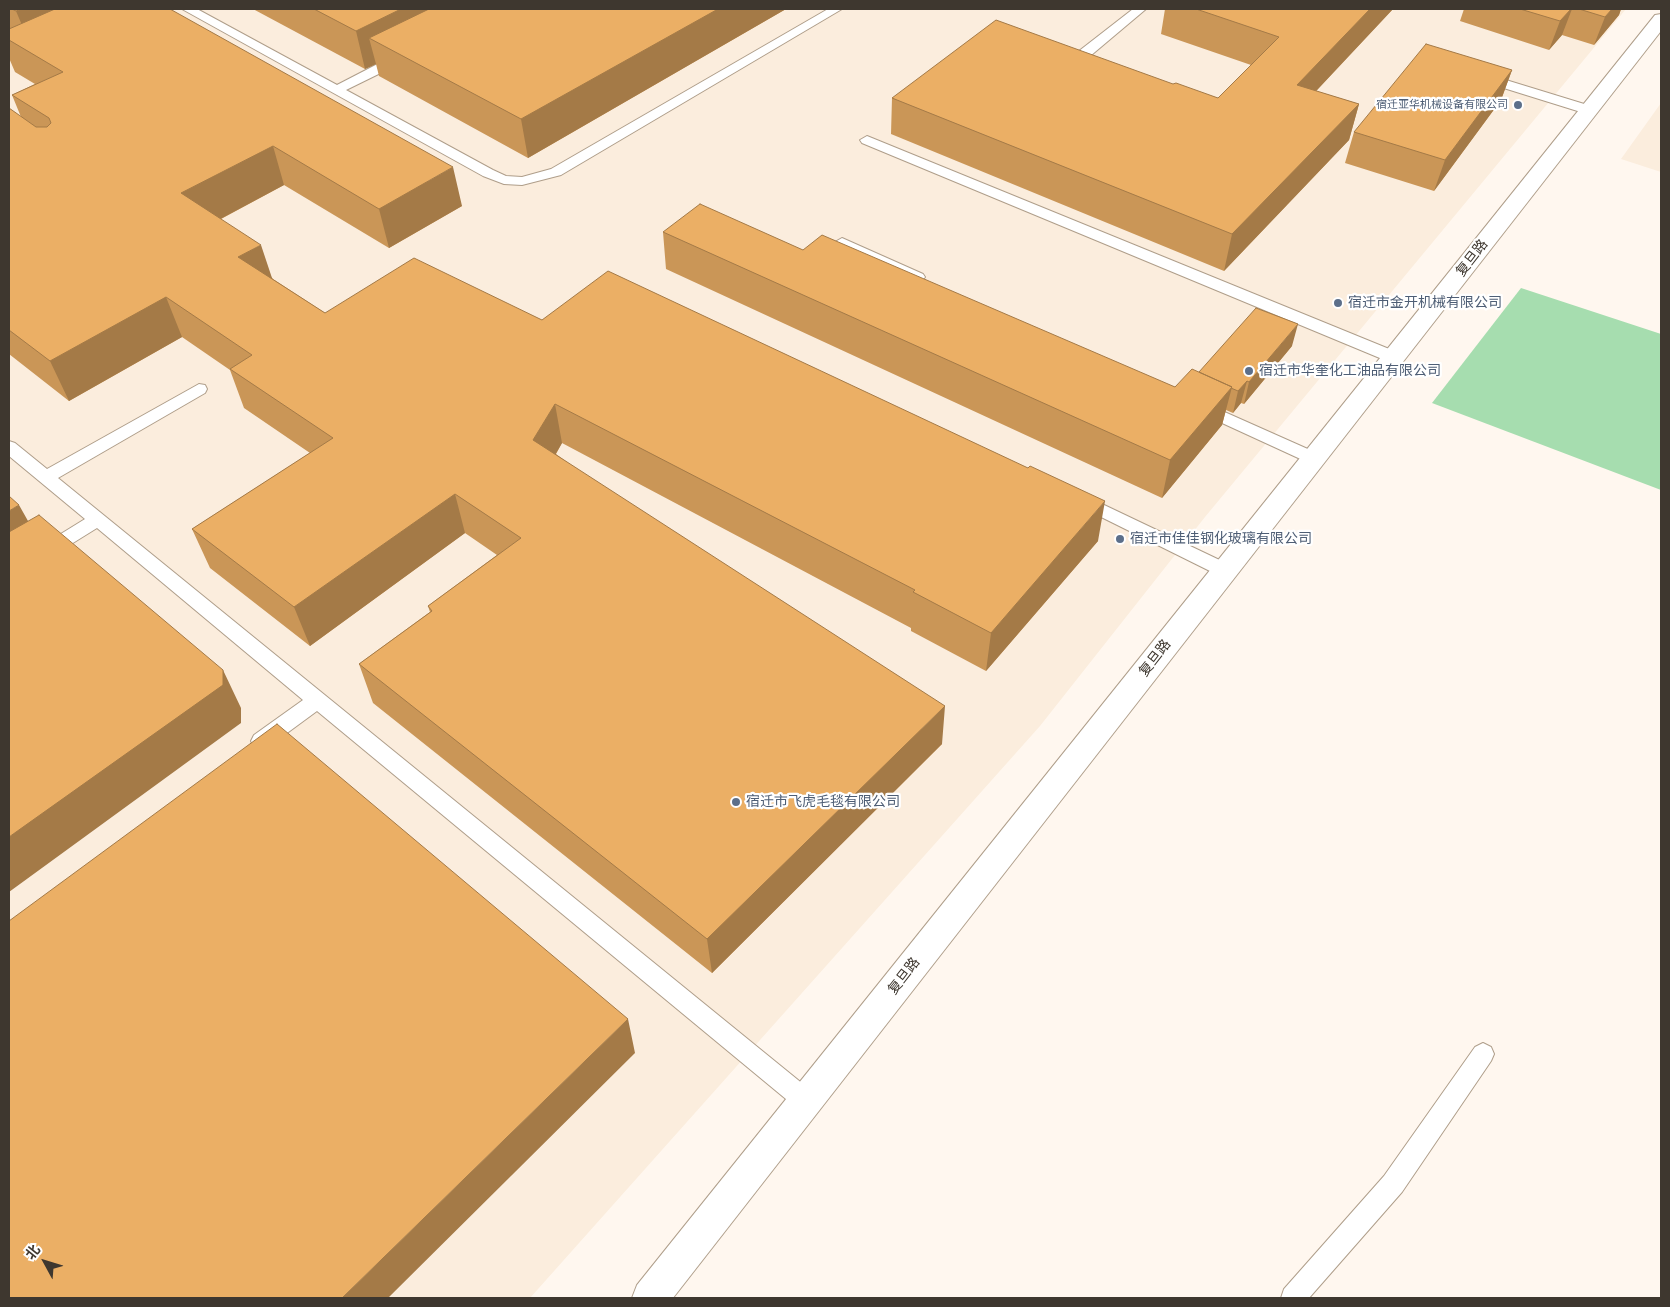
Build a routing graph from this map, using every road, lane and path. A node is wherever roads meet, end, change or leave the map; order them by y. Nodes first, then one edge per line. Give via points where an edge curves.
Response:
1 (188, 9) edge
2 (836, 9) edge
3 (1140, 9) edge
4 (1661, 19) edge
5 (413, 52) edge
6 (1084, 54) edge
7 (1466, 72) edge
8 (337, 90) junction
9 (1589, 110) junction
10 (866, 140) dead end
11 (842, 242) edge
12 (932, 284) edge
13 (1393, 357) junction
14 (199, 389) dead end
15 (1186, 400) edge
16 (9, 447) edge
17 (1313, 458) junction
18 (46, 478) junction
19 (1063, 492) edge
20 (97, 520) junction
21 (1224, 570) junction
22 (9, 574) edge
23 (317, 700) junction
24 (246, 752) edge
25 (1483, 1054) dead end
26 (806, 1101) junction
27 (650, 1298) edge
28 (1293, 1298) edge

1 - 8 lane
2 - 8 lane via 556,172 522,181 504,180 488,173
3 - 6 lane
4 - 9 street, 复旦路
5 - 8 lane
7 - 9 lane
9 - 13 street, 复旦路
10 - 13 lane
11 - 12 lane
13 - 17 street, 复旦路
14 - 18 lane
15 - 17 lane
16 - 18 lane
17 - 21 street, 复旦路
18 - 20 lane
19 - 21 lane
20 - 22 lane
20 - 23 lane
21 - 26 street, 复旦路
23 - 24 lane
23 - 26 lane
25 - 28 lane via 1393,1184
26 - 27 street, 复旦路

